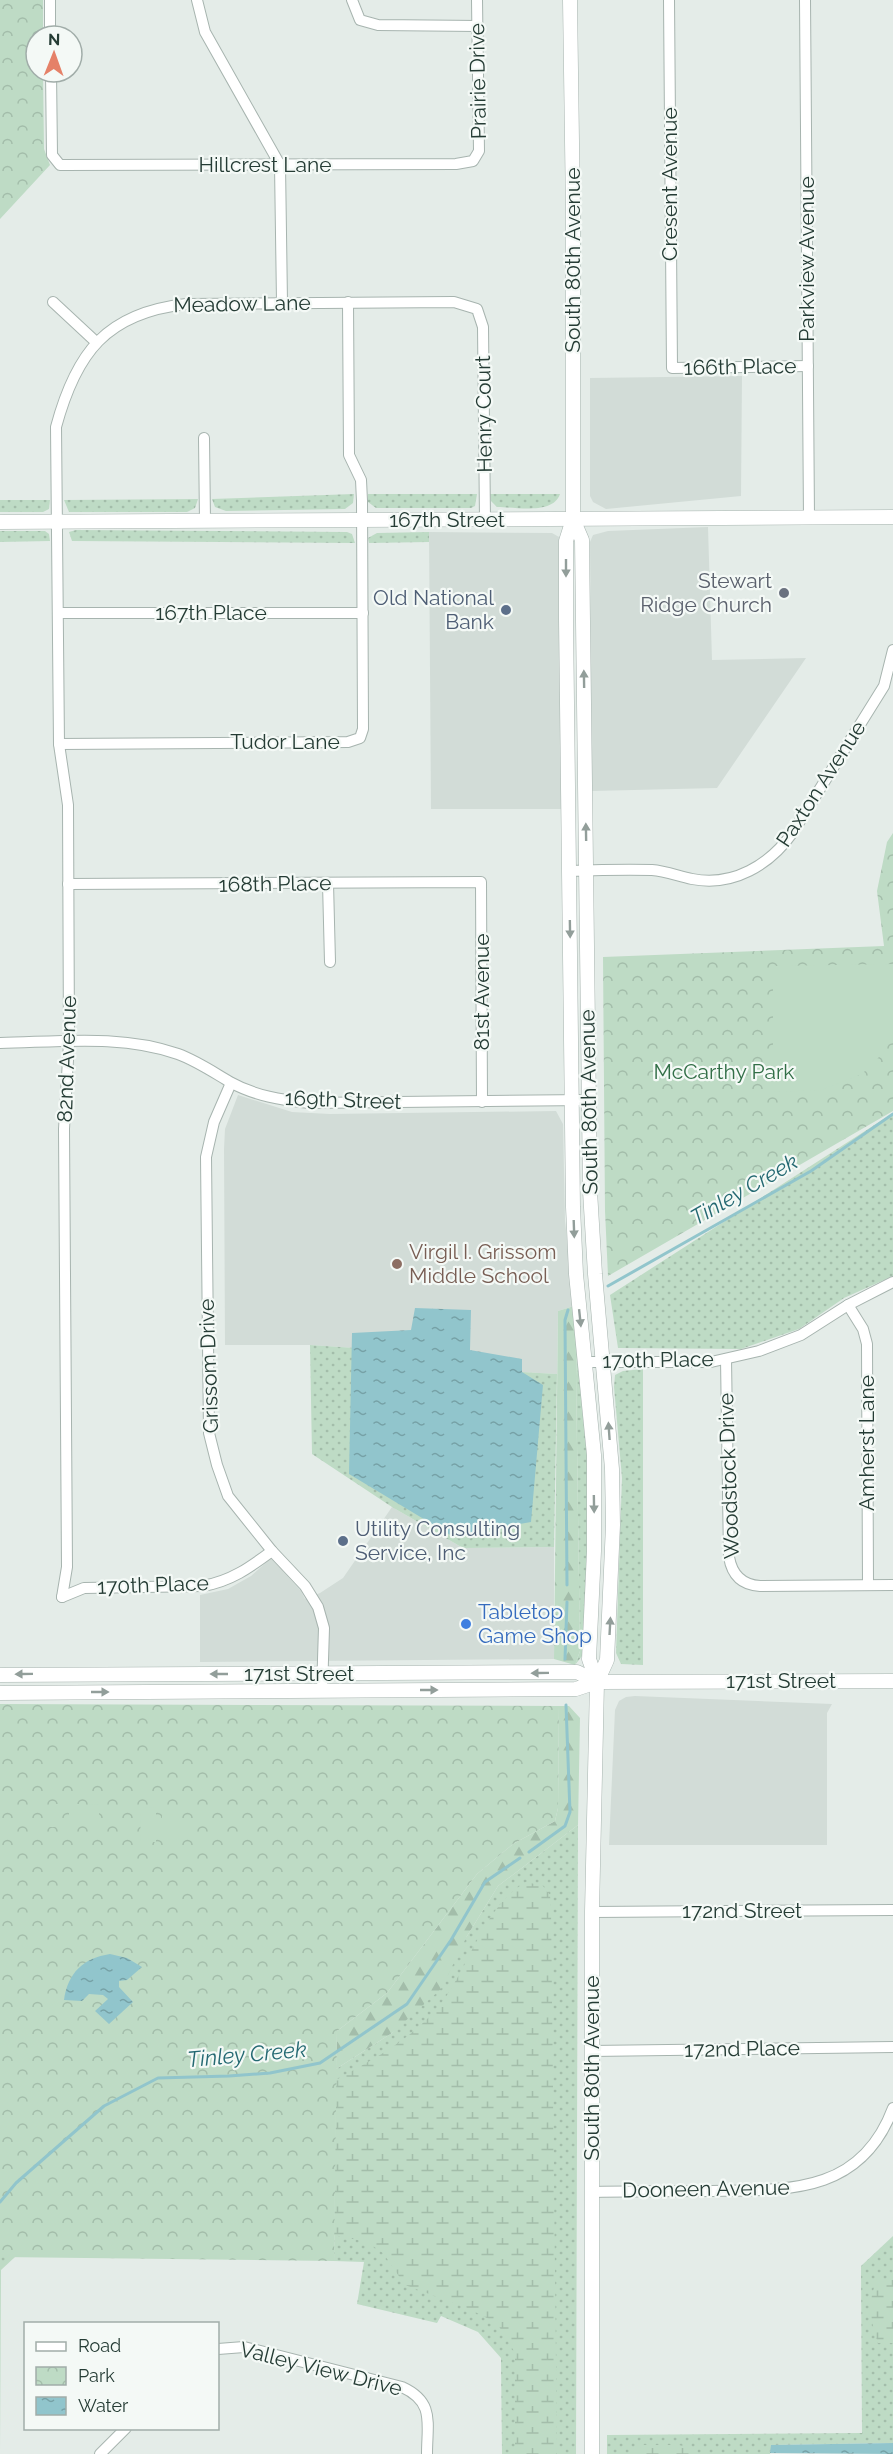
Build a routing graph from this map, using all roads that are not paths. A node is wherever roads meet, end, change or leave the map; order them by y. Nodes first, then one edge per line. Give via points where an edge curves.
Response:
1 (50, 0) edge
2 (197, 0) edge
3 (352, 0) edge
4 (477, 0) edge
5 (570, 0) edge
6 (669, 0) edge
7 (805, 0) edge
8 (50, 24) edge
9 (478, 26) junction
10 (51, 84) edge
11 (473, 161) joint
12 (280, 165) junction
13 (53, 302) dead end
14 (282, 302) junction
15 (348, 302) junction
16 (477, 309) joint
17 (96, 342) junction
18 (808, 366) junction
19 (672, 368) joint
20 (204, 438) dead end
21 (893, 517) edge
22 (809, 518) junction
23 (573, 519) junction
24 (362, 520) junction
25 (485, 520) junction
26 (57, 521) junction
27 (205, 521) junction
28 (0, 522) edge
29 (363, 613) junction
30 (58, 614) junction
31 (893, 650) edge
32 (59, 744) junction
33 (569, 871) junction
34 (587, 871) junction
35 (481, 882) joint
36 (328, 883) junction
37 (68, 884) junction
38 (330, 962) dead end
39 (69, 1042) junction
40 (0, 1043) edge
41 (231, 1083) junction
42 (571, 1100) junction
43 (589, 1100) junction
44 (482, 1102) junction
45 (893, 1282) edge
46 (848, 1305) junction
47 (726, 1359) junction
48 (603, 1361) junction
49 (585, 1362) junction
50 (272, 1551) junction
51 (868, 1585) junction
52 (893, 1585) edge
53 (62, 1597) joint
54 (322, 1673) junction
55 (0, 1675) edge
56 (893, 1681) edge
57 (597, 1682) junction
58 (322, 1691) junction
59 (0, 1693) edge
60 (893, 1910) edge
61 (592, 1912) junction
62 (893, 2047) edge
63 (591, 2051) junction
64 (893, 2108) edge
65 (592, 2192) junction
66 (219, 2349) edge
67 (124, 2430) edge
68 (100, 2454) edge
69 (427, 2454) edge
70 (592, 2454) edge

1 - 8 street
2 - 12 street via 205,32
3 - 9 street via 360,20 378,26
4 - 9 street, Prairie Drive
5 - 23 street, South 80th Avenue
6 - 19 street, Cresent Avenue
7 - 18 street, Parkview Avenue
9 - 11 street, Prairie Drive via 479,151
10 - 12 street, Hillcrest Lane via 52,155 57,163
11 - 12 street, Hillcrest Lane
12 - 14 street
13 - 17 street
14 - 15 street, Meadow Lane
14 - 17 street, Meadow Lane via 158,307
15 - 16 street, Meadow Lane via 454,302
15 - 24 street, Tudor Lane via 349,455 361,480
16 - 25 street, Henry Court via 483,327
17 - 26 street, Meadow Lane via 65,394 56,427
18 - 19 street, 166th Place
18 - 22 street, Parkview Avenue
20 - 27 street
21 - 22 street, 167th Street
22 - 23 street, 167th Street
23 - 25 street, 167th Street
23 -> 33 street, South 80th Avenue via 566,541
34 -> 23 street, South 80th Avenue via 582,540
24 - 25 street, 167th Street
24 - 27 street, 167th Street
24 - 29 street, Tudor Lane
26 - 27 street, 167th Street
26 - 28 street, 167th Street
26 - 30 street, 82nd Avenue
29 - 30 street, 167th Place
29 - 32 street, Tudor Lane via 363,729 358,740
30 - 32 street, 82nd Avenue
31 - 34 street, Paxton Avenue via 884,686 793,832 769,860 743,874 714,881 653,870
32 - 37 street, 82nd Avenue via 68,805
33 - 34 street, Paxton Avenue
33 -> 42 street, South 80th Avenue
34 - 43 street, South 80th Avenue
35 - 36 street, 168th Place
35 - 44 street, 81st Avenue
36 - 37 street, 168th Place
36 - 38 street
37 - 39 street, 82nd Avenue
39 - 40 street, 169th Street
39 - 41 street, 169th Street via 145,1045 195,1062
39 - 53 street, 82nd Avenue via 64,1129 67,1568
41 - 44 street, 169th Street via 265,1096 309,1103
41 - 50 street, Grissom Drive via 213,1122 206,1157 209,1433 228,1496
42 - 43 street, 169th Street
42 - 44 street, 169th Street
42 -> 49 street, South 80th Avenue via 576,1274
43 - 48 street, South 80th Avenue via 591,1198
45 - 46 street, 170th Place
46 - 47 street, 170th Place via 801,1335 759,1352
46 - 51 street, Amherst Lane via 867,1344
47 - 48 street, 170th Place via 686,1363
47 - 51 street, Woodstock Drive via 729,1557 734,1573 753,1586
48 - 49 street, 170th Place
57 -> 48 street, South 80th Avenue via 607,1660 614,1525
49 -> 57 street, South 80th Avenue via 594,1455 590,1659
50 - 53 street, 170th Place via 234,1578 214,1584 84,1588
50 - 54 street, Grissom Drive via 318,1607 324,1628
51 - 52 street, Woodstock Drive
54 -> 55 street, 171st Street
57 -> 54 street, 171st Street via 577,1672
54 - 58 street, Grissom Drive
56 - 57 street, 171st Street
58 -> 57 street, 171st Street via 576,1689
57 - 61 street, South 80th Avenue
59 -> 58 street, 171st Street
60 - 61 street, 172nd Street
61 - 63 street, South 80th Avenue
62 - 63 street, 172nd Place
63 - 65 street, South 80th Avenue
64 - 65 street, Dooneen Avenue via 866,2152 833,2177 813,2185 779,2190
65 - 70 street, South 80th Avenue
66 - 69 street, Valley View Drive via 260,2350 402,2387 422,2399 427,2419
67 - 68 street

